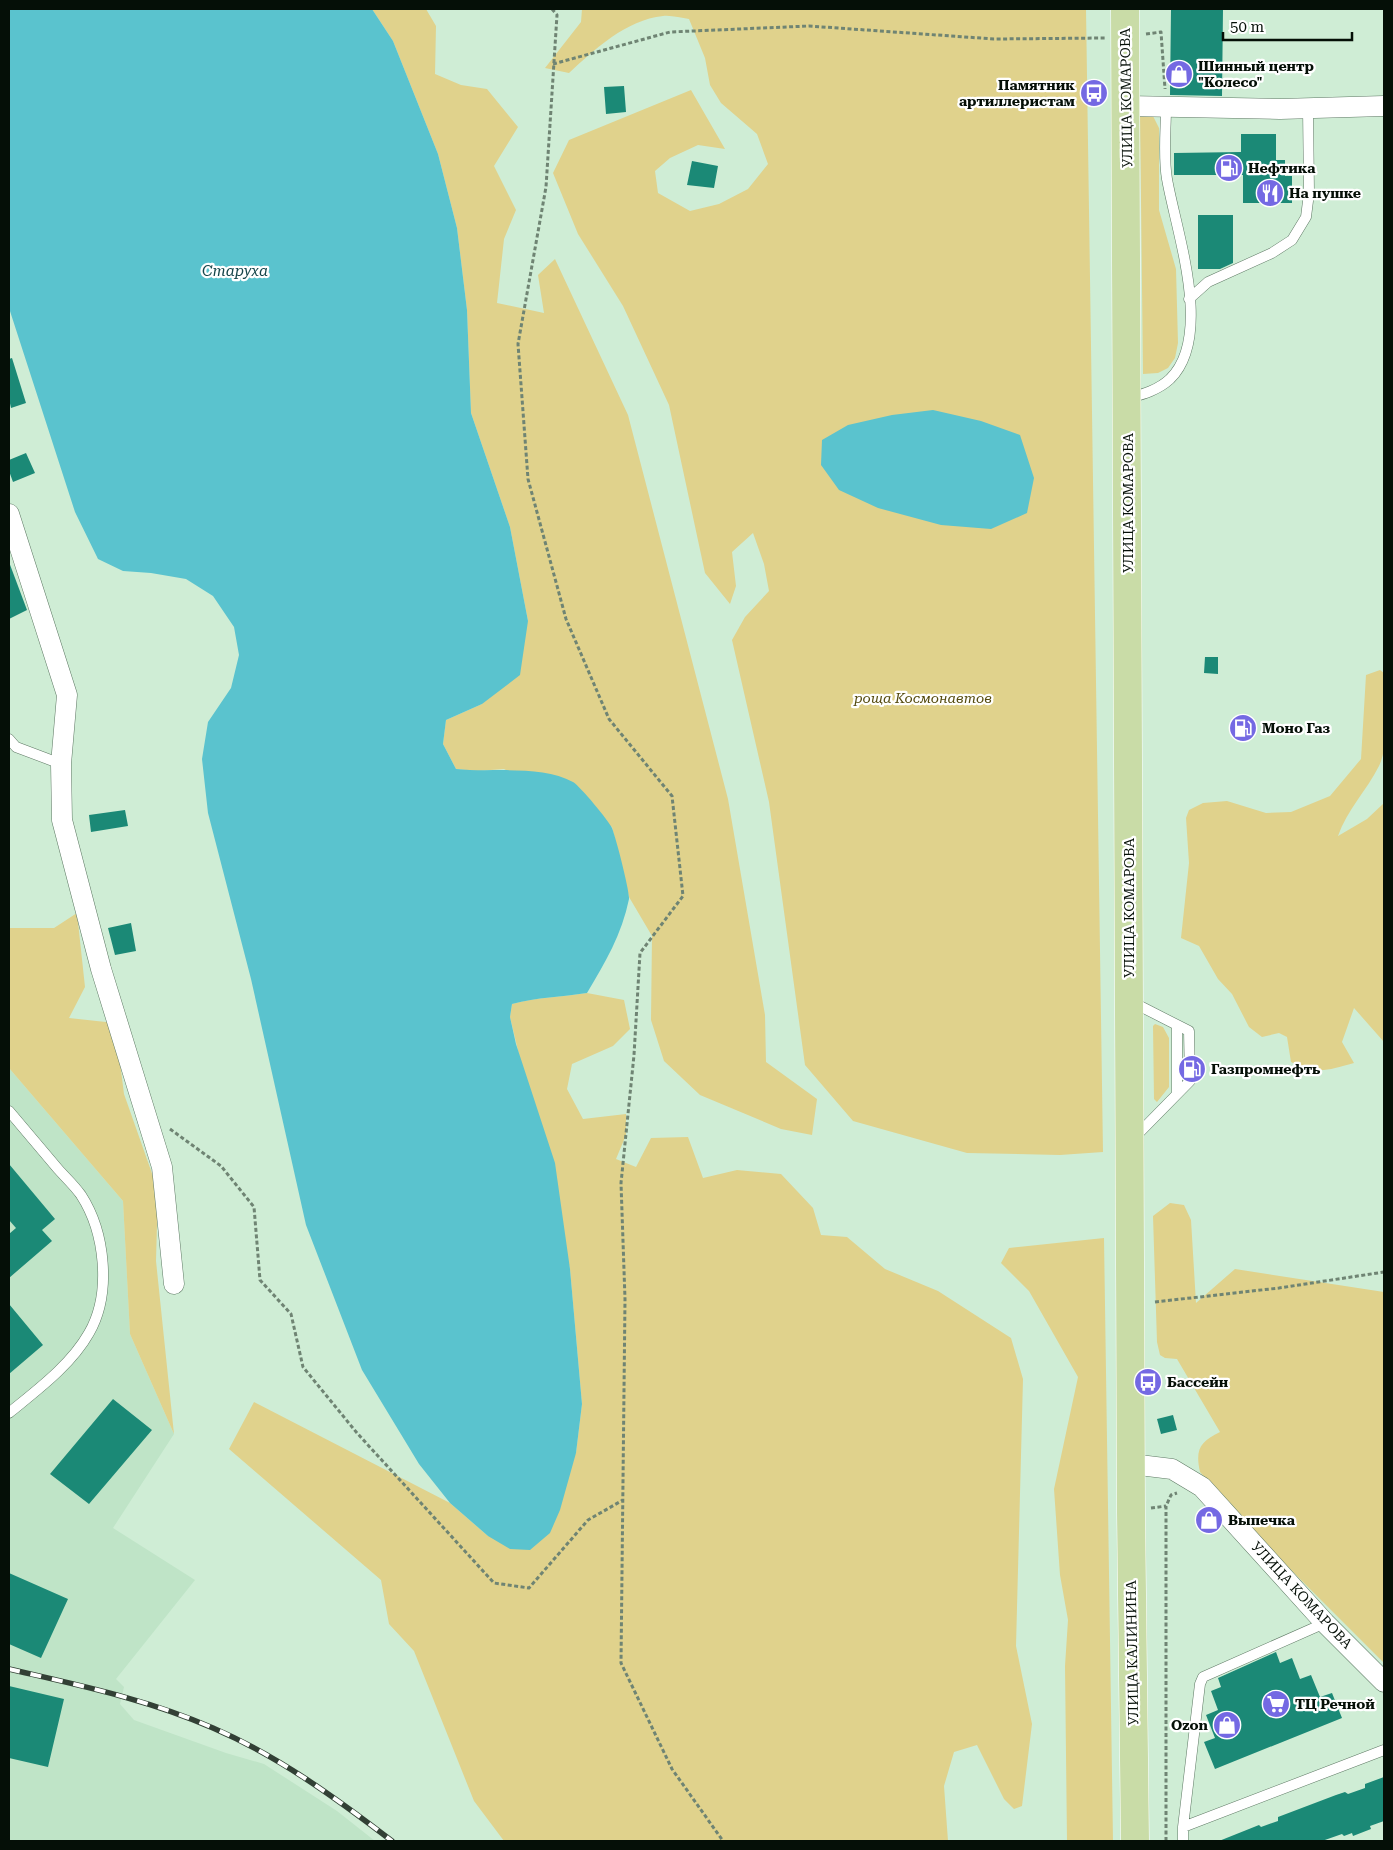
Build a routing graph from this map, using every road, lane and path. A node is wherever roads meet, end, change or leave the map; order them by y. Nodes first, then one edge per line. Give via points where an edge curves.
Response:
1 (552, 9) edge
2 (1125, 9) edge
3 (1086, 39) dead end
4 (553, 64) junction
5 (1127, 106) junction
6 (1384, 106) edge
7 (1166, 107) junction
8 (1308, 108) junction
9 (1189, 299) junction
10 (1128, 399) junction
11 (9, 514) edge
12 (9, 740) edge
13 (61, 764) junction
14 (1129, 1000) junction
15 (9, 1111) edge
16 (144, 1111) junction
17 (1130, 1142) junction
18 (1384, 1272) edge
19 (174, 1284) dead end
20 (1155, 1302) dead end
21 (9, 1413) edge
22 (1130, 1464) junction
23 (624, 1500) junction
24 (1166, 1506) dead end
25 (1325, 1623) junction
26 (1384, 1682) edge
27 (1384, 1750) edge
28 (1183, 1827) junction
29 (723, 1841) edge
30 (1135, 1841) edge
31 (1166, 1841) edge
32 (1183, 1841) edge

1 - 4 path via 557,15
2 - 5 main road, УЛИЦА КОМАРОВА
3 - 4 path via 994,39 809,26 670,32
4 - 23 path via 546,187 518,344 528,479 566,619 609,719 672,796 683,896 640,953 621,1182 625,1299
5 - 7 street
5 - 10 main road, УЛИЦА КОМАРОВА
6 - 8 street
7 - 8 street
7 - 9 lane via 1167,178 1187,266
8 - 9 lane via 1309,193 1306,217 1292,240 1272,253 1208,282
9 - 10 lane via 1190,332 1180,365 1170,379 1154,390
10 - 14 main road, УЛИЦА КОМАРОВА
11 - 13 street via 66,696
12 - 13 lane via 16,747
13 - 16 street via 62,820 101,968
14 - 17 main road, УЛИЦА КОМАРОВА
14 - 17 lane via 1189,1032 1190,1081
15 - 21 lane via 81,1195 102,1248 102,1284 98,1310 89,1332 73,1355
16 - 19 street via 162,1168
16 - 23 path via 221,1166 254,1207 260,1280 291,1314 304,1367 357,1433 494,1583 529,1588 588,1520
17 - 22 main road, УЛИЦА КОМАРОВА
18 - 20 path
22 - 25 street, УЛИЦА КОМАРОВА via 1172,1469 1202,1487
22 - 30 main road, УЛИЦА КАЛИНИНА
23 - 29 path via 621,1663 672,1769
24 - 31 path
25 - 26 street, УЛИЦА КОМАРОВА
25 - 28 lane via 1203,1677
27 - 28 lane
28 - 32 lane

